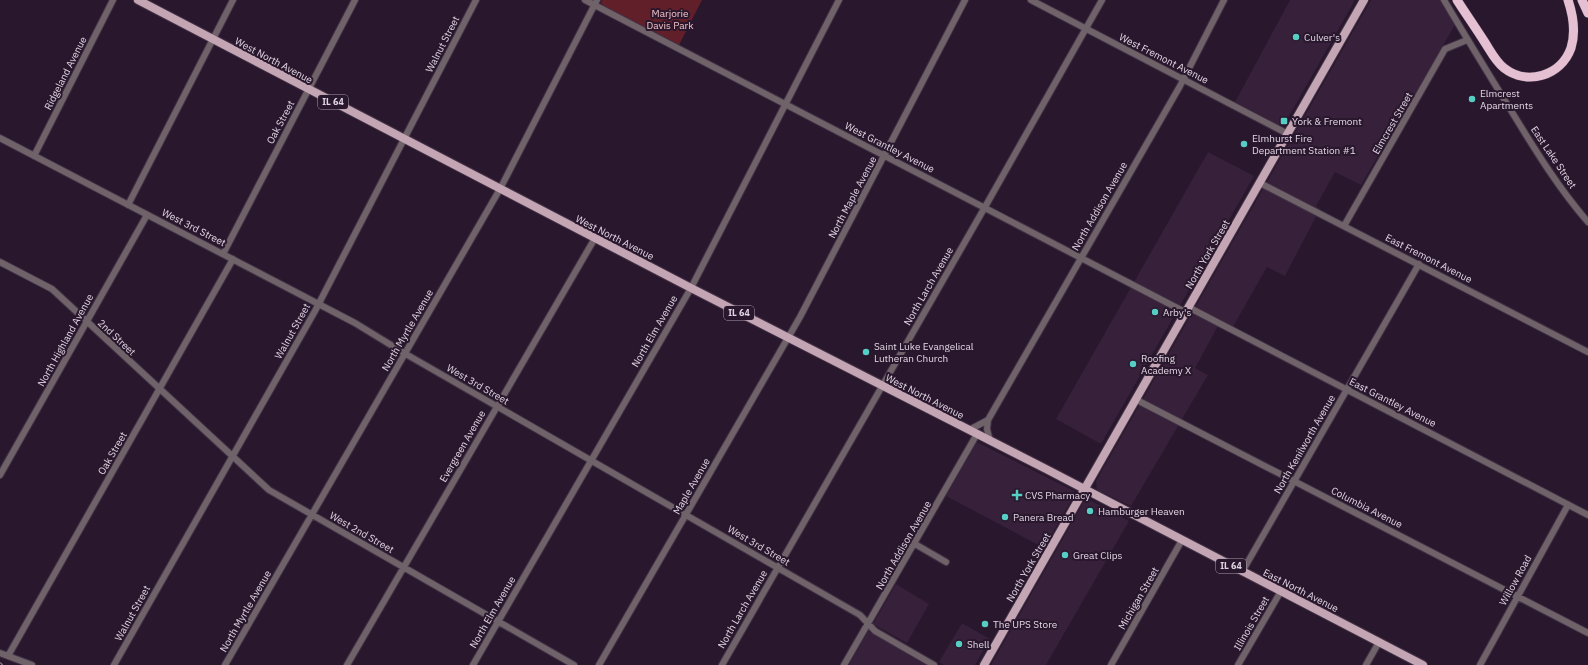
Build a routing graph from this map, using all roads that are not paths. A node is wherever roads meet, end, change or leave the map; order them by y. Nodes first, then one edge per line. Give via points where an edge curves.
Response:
1 (113, 0) edge
2 (138, 0) edge
3 (233, 0) edge
4 (355, 0) edge
5 (476, 0) edge
6 (585, 0) edge
7 (839, 0) edge
8 (965, 0) edge
9 (1031, 0) edge
10 (1102, 0) edge
11 (1224, 0) edge
12 (1364, 0) edge
13 (1444, 0) edge
14 (1457, 0) edge
15 (1568, 0) edge
16 (1582, 0) edge
17 (596, 2) edge
18 (1588, 13) edge
19 (1086, 29) junction
20 (213, 39) junction
21 (1466, 40) junction
22 (1183, 79) junction
23 (308, 90) junction
24 (785, 104) junction
25 (1288, 134) junction
26 (0, 138) edge
27 (404, 139) junction
28 (884, 155) junction
29 (34, 156) junction
30 (1260, 183) junction
31 (500, 189) junction
32 (128, 205) junction
33 (984, 207) junction
34 (147, 215) junction
35 (1588, 222) edge
36 (1344, 226) junction
37 (595, 238) junction
38 (223, 254) junction
39 (1082, 258) junction
40 (233, 259) junction
41 (0, 262) edge
42 (1419, 264) junction
43 (691, 288) junction
44 (318, 303) junction
45 (1187, 310) junction
46 (800, 317) joint
47 (86, 322) junction
48 (788, 338) junction
49 (1588, 352) edge
50 (404, 353) junction
51 (882, 386) junction
52 (160, 389) junction
53 (1347, 390) junction
54 (1136, 399) junction
55 (497, 406) junction
56 (988, 420) junction
57 (969, 430) junction
58 (977, 434) junction
59 (990, 441) junction
60 (232, 456) junction
61 (591, 460) junction
62 (0, 475) edge
63 (1294, 481) junction
64 (1084, 489) junction
65 (1568, 505) junction
66 (312, 514) junction
67 (686, 515) junction
68 (1588, 515) edge
69 (1182, 540) junction
70 (915, 544) junction
71 (946, 562) dead end
72 (404, 567) junction
73 (778, 567) junction
74 (1242, 572) junction
75 (1281, 591) junction
76 (1518, 596) junction
77 (498, 621) junction
78 (868, 624) junction
79 (1588, 633) edge
80 (1379, 642) junction
81 (0, 653) edge
82 (8, 656) junction
83 (32, 665) edge
84 (114, 665) edge
85 (225, 665) edge
86 (347, 665) edge
87 (473, 665) edge
88 (574, 665) edge
89 (599, 665) edge
90 (722, 665) edge
91 (844, 665) edge
92 (934, 665) edge
93 (984, 665) edge
94 (1111, 665) edge
95 (1238, 665) edge
96 (1366, 665) edge
97 (1423, 665) edge
98 (1480, 665) edge

1 - 29 street, Ridgeland Avenue
2 - 20 main road, West North Avenue / IL 64
3 - 20 street
4 - 23 street, Oak Street
5 - 27 street, Walnut Street
6 - 17 street, West Grantley Avenue
7 - 24 street, North Elm Avenue
8 - 28 street, North Maple Avenue
9 - 19 street, West Fremont Avenue
10 - 19 street, North Larch Avenue
11 - 22 street, North Addison Avenue
12 - 25 main road, North York Street
13 - 21 street, East Lake Street
14 - 15 highway via 1503,68 1530,78 1552,72 1568,55 1574,28
16 - 18 highway
17 - 24 street, West Grantley Avenue
17 - 31 street, North Myrtle Avenue
19 - 22 street, West Fremont Avenue
19 - 33 street, North Larch Avenue
20 - 23 main road, West North Avenue / IL 64
20 - 32 street
21 - 35 street, East Lake Street via 1534,148
21 - 36 street, Elmcrest Street via 1445,49
22 - 25 street, West Fremont Avenue
22 - 39 street, North Addison Avenue
23 - 27 main road, West North Avenue / IL 64
23 - 38 street, Oak Street
24 - 28 street, West Grantley Avenue
24 - 43 street, North Elm Avenue
25 - 30 main road, North York Street
26 - 29 street, West 3rd Street
27 - 31 main road, West North Avenue / IL 64
27 - 44 street, Walnut Street
28 - 33 street, West Grantley Avenue
28 - 46 street, North Maple Avenue
29 - 32 street, West 3rd Street
30 - 36 street, East Fremont Avenue
30 - 45 main road, North York Street
31 - 37 main road, West North Avenue / IL 64
31 - 50 street, North Myrtle Avenue
32 - 34 street, West 3rd Street
33 - 39 street, West Grantley Avenue
33 - 51 street, North Larch Avenue
34 - 38 street, West 3rd Street
34 - 47 street, North Highland Avenue
36 - 42 street, East Fremont Avenue
37 - 43 main road, West North Avenue / IL 64
37 - 55 street, Evergreen Avenue
38 - 40 street, West 3rd Street
39 - 45 street, West Grantley Avenue
39 - 56 street, North Addison Avenue
40 - 44 street, West 3rd Street
40 - 52 street, Oak Street
41 - 47 street, 2nd Street via 52,289
42 - 49 street, East Fremont Avenue
42 - 53 street, North Kenilworth Avenue
43 - 48 main road, West North Avenue / IL 64
43 - 61 street, North Elm Avenue
44 - 50 street, West 3rd Street
44 - 60 street, Walnut Street
45 - 53 street, East Grantley Avenue
45 - 54 main road, North York Street
46 - 48 street, Maple Avenue
47 - 52 street, 2nd Street
47 - 62 street, North Highland Avenue
48 - 51 main road, West North Avenue / IL 64
48 - 67 street, Maple Avenue
50 - 55 street, West 3rd Street
50 - 66 street, North Myrtle Avenue
51 - 57 main road, West North Avenue / IL 64
51 - 73 street, North Larch Avenue
52 - 60 street, West 2nd Street
52 - 82 street, Oak Street
53 - 63 street, North Kenilworth Avenue
53 - 65 street, East Grantley Avenue
54 - 63 street, Columbia Avenue
54 - 64 main road, North York Street
55 - 61 street, West 3rd Street
55 - 72 street, Evergreen Avenue
56 - 57 street
56 - 59 street
57 - 58 main road, West North Avenue / IL 64
58 - 59 main road, West North Avenue / IL 64
58 - 70 street, North Addison Avenue
59 - 64 main road, West North Avenue / IL 64
60 - 66 street, West 2nd Street via 269,490
60 - 84 street, Walnut Street
61 - 67 street, West 3rd Street
61 - 77 street, North Elm Avenue
63 - 74 street, North Kenilworth Avenue
63 - 76 street, Columbia Avenue
64 - 69 main road, East North Avenue / IL 64
64 - 93 main road, North York Street
65 - 68 street, East Grantley Avenue
65 - 76 street, Willow Road
66 - 72 street, West 2nd Street
66 - 85 street, North Myrtle Avenue
67 - 73 street, West 3rd Street
67 - 89 street, Maple Avenue
69 - 74 main road, East North Avenue / IL 64
69 - 94 street, Michigan Street
70 - 71 street
70 - 78 street, North Addison Avenue
72 - 77 street, West 2nd Street
72 - 86 street, Evergreen Avenue
73 - 78 street, West 3rd Street via 860,615
73 - 90 street, North Larch Avenue
74 - 75 main road, East North Avenue / IL 64
75 - 80 main road, East North Avenue / IL 64
75 - 95 street, Illinois Street
76 - 79 street, Columbia Avenue
76 - 98 street, Willow Road
77 - 87 street, North Elm Avenue
77 - 88 street, West 2nd Street
78 - 91 street, North Addison Avenue
78 - 92 street, West 3rd Street via 884,637
80 - 96 street
80 - 97 main road, East North Avenue / IL 64
81 - 82 street
82 - 83 street

